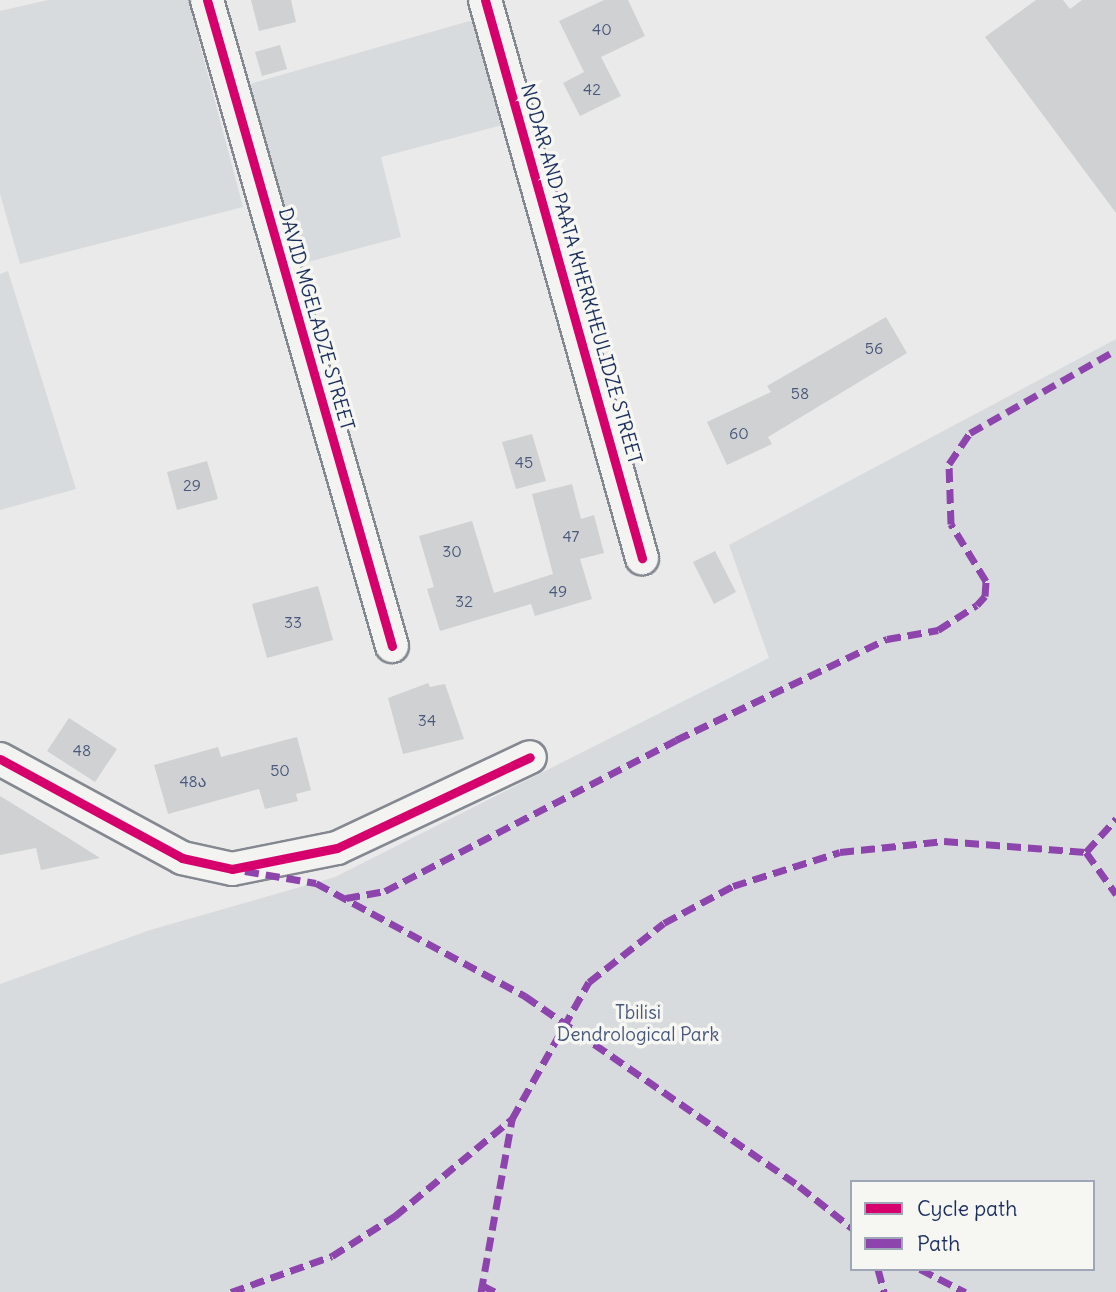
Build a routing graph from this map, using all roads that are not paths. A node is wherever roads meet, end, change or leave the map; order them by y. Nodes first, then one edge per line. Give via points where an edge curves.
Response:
1 (207, 0) edge
2 (485, 0) edge
3 (642, 558) dead end
4 (392, 646) dead end
5 (530, 757) dead end
6 (0, 760) edge

1 - 4 street, DAVID MGELADZE STREET
2 - 3 street, NODAR AND PAATA KHERKHEULIDZE STREET
5 - 6 street via 337,848 232,869 182,858

